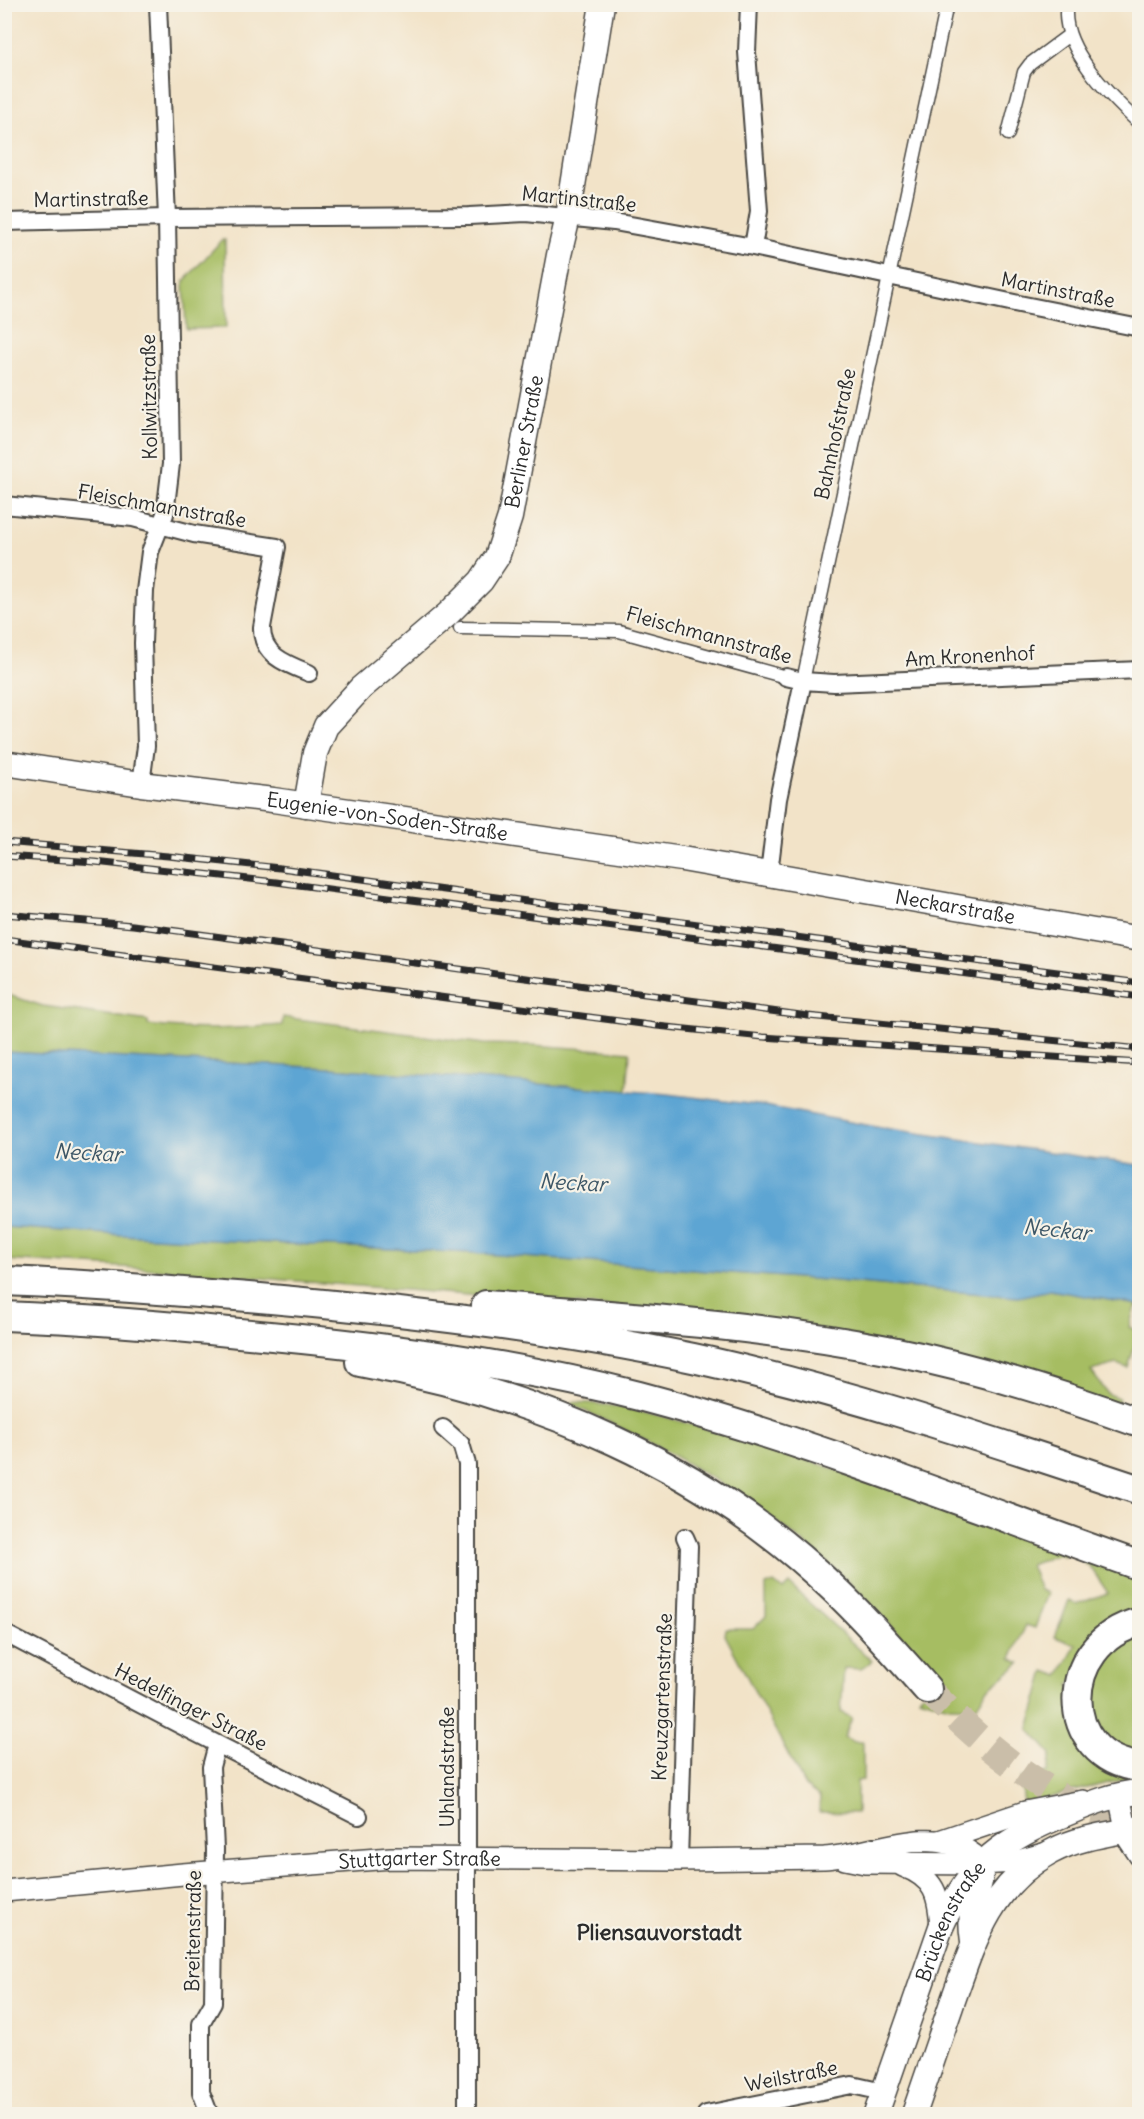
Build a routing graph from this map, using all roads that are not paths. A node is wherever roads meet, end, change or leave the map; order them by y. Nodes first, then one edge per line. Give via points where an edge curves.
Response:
1 (158, 4) edge
2 (602, 4) edge
3 (749, 4) edge
4 (947, 4) edge
5 (1067, 4) edge
6 (1069, 35) junction
7 (1140, 124) edge
8 (1008, 134) dead end
9 (568, 217) junction
10 (167, 218) junction
11 (4, 222) edge
12 (753, 247) junction
13 (891, 275) junction
14 (1140, 328) edge
15 (4, 505) edge
16 (162, 525) junction
17 (460, 628) dead end
18 (1140, 670) edge
19 (309, 673) dead end
20 (795, 679) junction
21 (4, 763) edge
22 (141, 784) junction
23 (306, 805) junction
24 (769, 873) junction
25 (1140, 939) edge
26 (4, 1281) edge
27 (226, 1295) junction
28 (4, 1316) edge
29 (154, 1325) junction
30 (1140, 1423) edge
31 (443, 1428) dead end
32 (1140, 1490) edge
33 (685, 1538) dead end
34 (1140, 1566) edge
35 (1140, 1622) edge
36 (4, 1633) edge
37 (927, 1689) tunnel mouth
38 (217, 1744) junction
39 (1140, 1767) edge
40 (1121, 1795) edge
41 (360, 1816) dead end
42 (1133, 1829) edge
43 (939, 1840) junction
44 (1052, 1851) junction
45 (1140, 1856) edge
46 (835, 1857) junction
47 (468, 1858) junction
48 (679, 1860) junction
49 (900, 1864) junction
50 (981, 1864) junction
51 (214, 1872) junction
52 (4, 1891) edge
53 (941, 1927) junction
54 (972, 1945) junction
55 (879, 2103) edge
56 (209, 2114) edge
57 (467, 2115) edge
58 (706, 2115) edge
59 (914, 2115) edge

1 - 10 street, Kollwitzstraße
2 - 9 main road, Berliner Straße
3 - 12 street via 747,52 759,211
4 - 13 street, Bahnhofstraße
5 - 6 street via 1065,20
6 - 7 street via 1086,64
6 - 8 street via 1024,72
9 - 10 street, Martinstraße via 526,213
9 - 12 street, Martinstraße
9 - 23 main road, Berliner Straße via 510,517 497,557 467,596 375,675 330,720 319,740
10 - 11 street, Martinstraße
10 - 16 street, Kollwitzstraße via 172,451
12 - 13 street, Martinstraße
13 - 14 street, Martinstraße
13 - 20 street, Bahnhofstraße
15 - 16 street, Fleischmannstraße via 133,518
16 - 19 street, Fleischmannstraße via 277,547 263,638 277,658
16 - 22 street, Kollwitzstraße via 150,552 146,591 146,735
17 - 20 street, Fleischmannstraße via 619,631
18 - 20 street, Am Kronenhof via 845,683
20 - 24 street, Bahnhofstraße
21 - 22 main road, Eugenie-von-Soden-Straße
22 - 23 main road, Eugenie-von-Soden-Straße
23 - 24 main road, Eugenie-von-Soden-Straße
24 - 25 main road, Neckarstraße
26 - 27 highway
27 - 30 highway via 383,1297 778,1333 888,1350 950,1365
27 - 32 highway via 436,1316 693,1358 917,1417
28 - 29 highway
29 - 34 highway via 380,1347 635,1395 831,1455
29 - 37 highway via 451,1382 538,1408 632,1448 699,1486 780,1542 834,1588
31 - 47 street, Uhlandstraße via 461,1444 467,1464
33 - 48 street, Kreuzgartenstraße via 689,1546
35 - 39 highway via 1113,1633 1096,1648 1084,1665 1077,1694 1078,1713 1092,1741 1114,1760
36 - 38 street, Hedelfinger Straße
38 - 41 street, Hedelfinger Straße
38 - 51 street, Breitenstraße via 211,1767
40 - 42 street
40 - 43 street via 1025,1812
40 - 50 main road, Brückenstraße via 1023,1833
42 - 44 main road, Brückenstraße
42 - 45 street via 1131,1844
43 - 46 street, Stuttgarter Straße via 883,1846
43 - 50 street via 955,1843
44 - 50 street, Stuttgarter Straße via 1014,1862
44 - 54 main road, Brückenstraße via 1008,1886 990,1909
46 - 48 street, Stuttgarter Straße
46 - 49 street, Stuttgarter Straße
47 - 48 street, Stuttgarter Straße
47 - 51 street, Stuttgarter Straße via 392,1858
47 - 57 street, Uhlandstraße
49 - 50 street, Stuttgarter Straße
49 - 53 street via 918,1871 930,1882 938,1900
50 - 53 main road, Brückenstraße via 961,1888
50 - 54 street via 982,1878 970,1919
51 - 52 street, Stuttgarter Straße
51 - 56 street, Breitenstraße via 213,2003 201,2024 201,2092
53 - 55 main road, Brückenstraße
54 - 59 main road, Brückenstraße
55 - 58 street, Weilstraße via 852,2085

